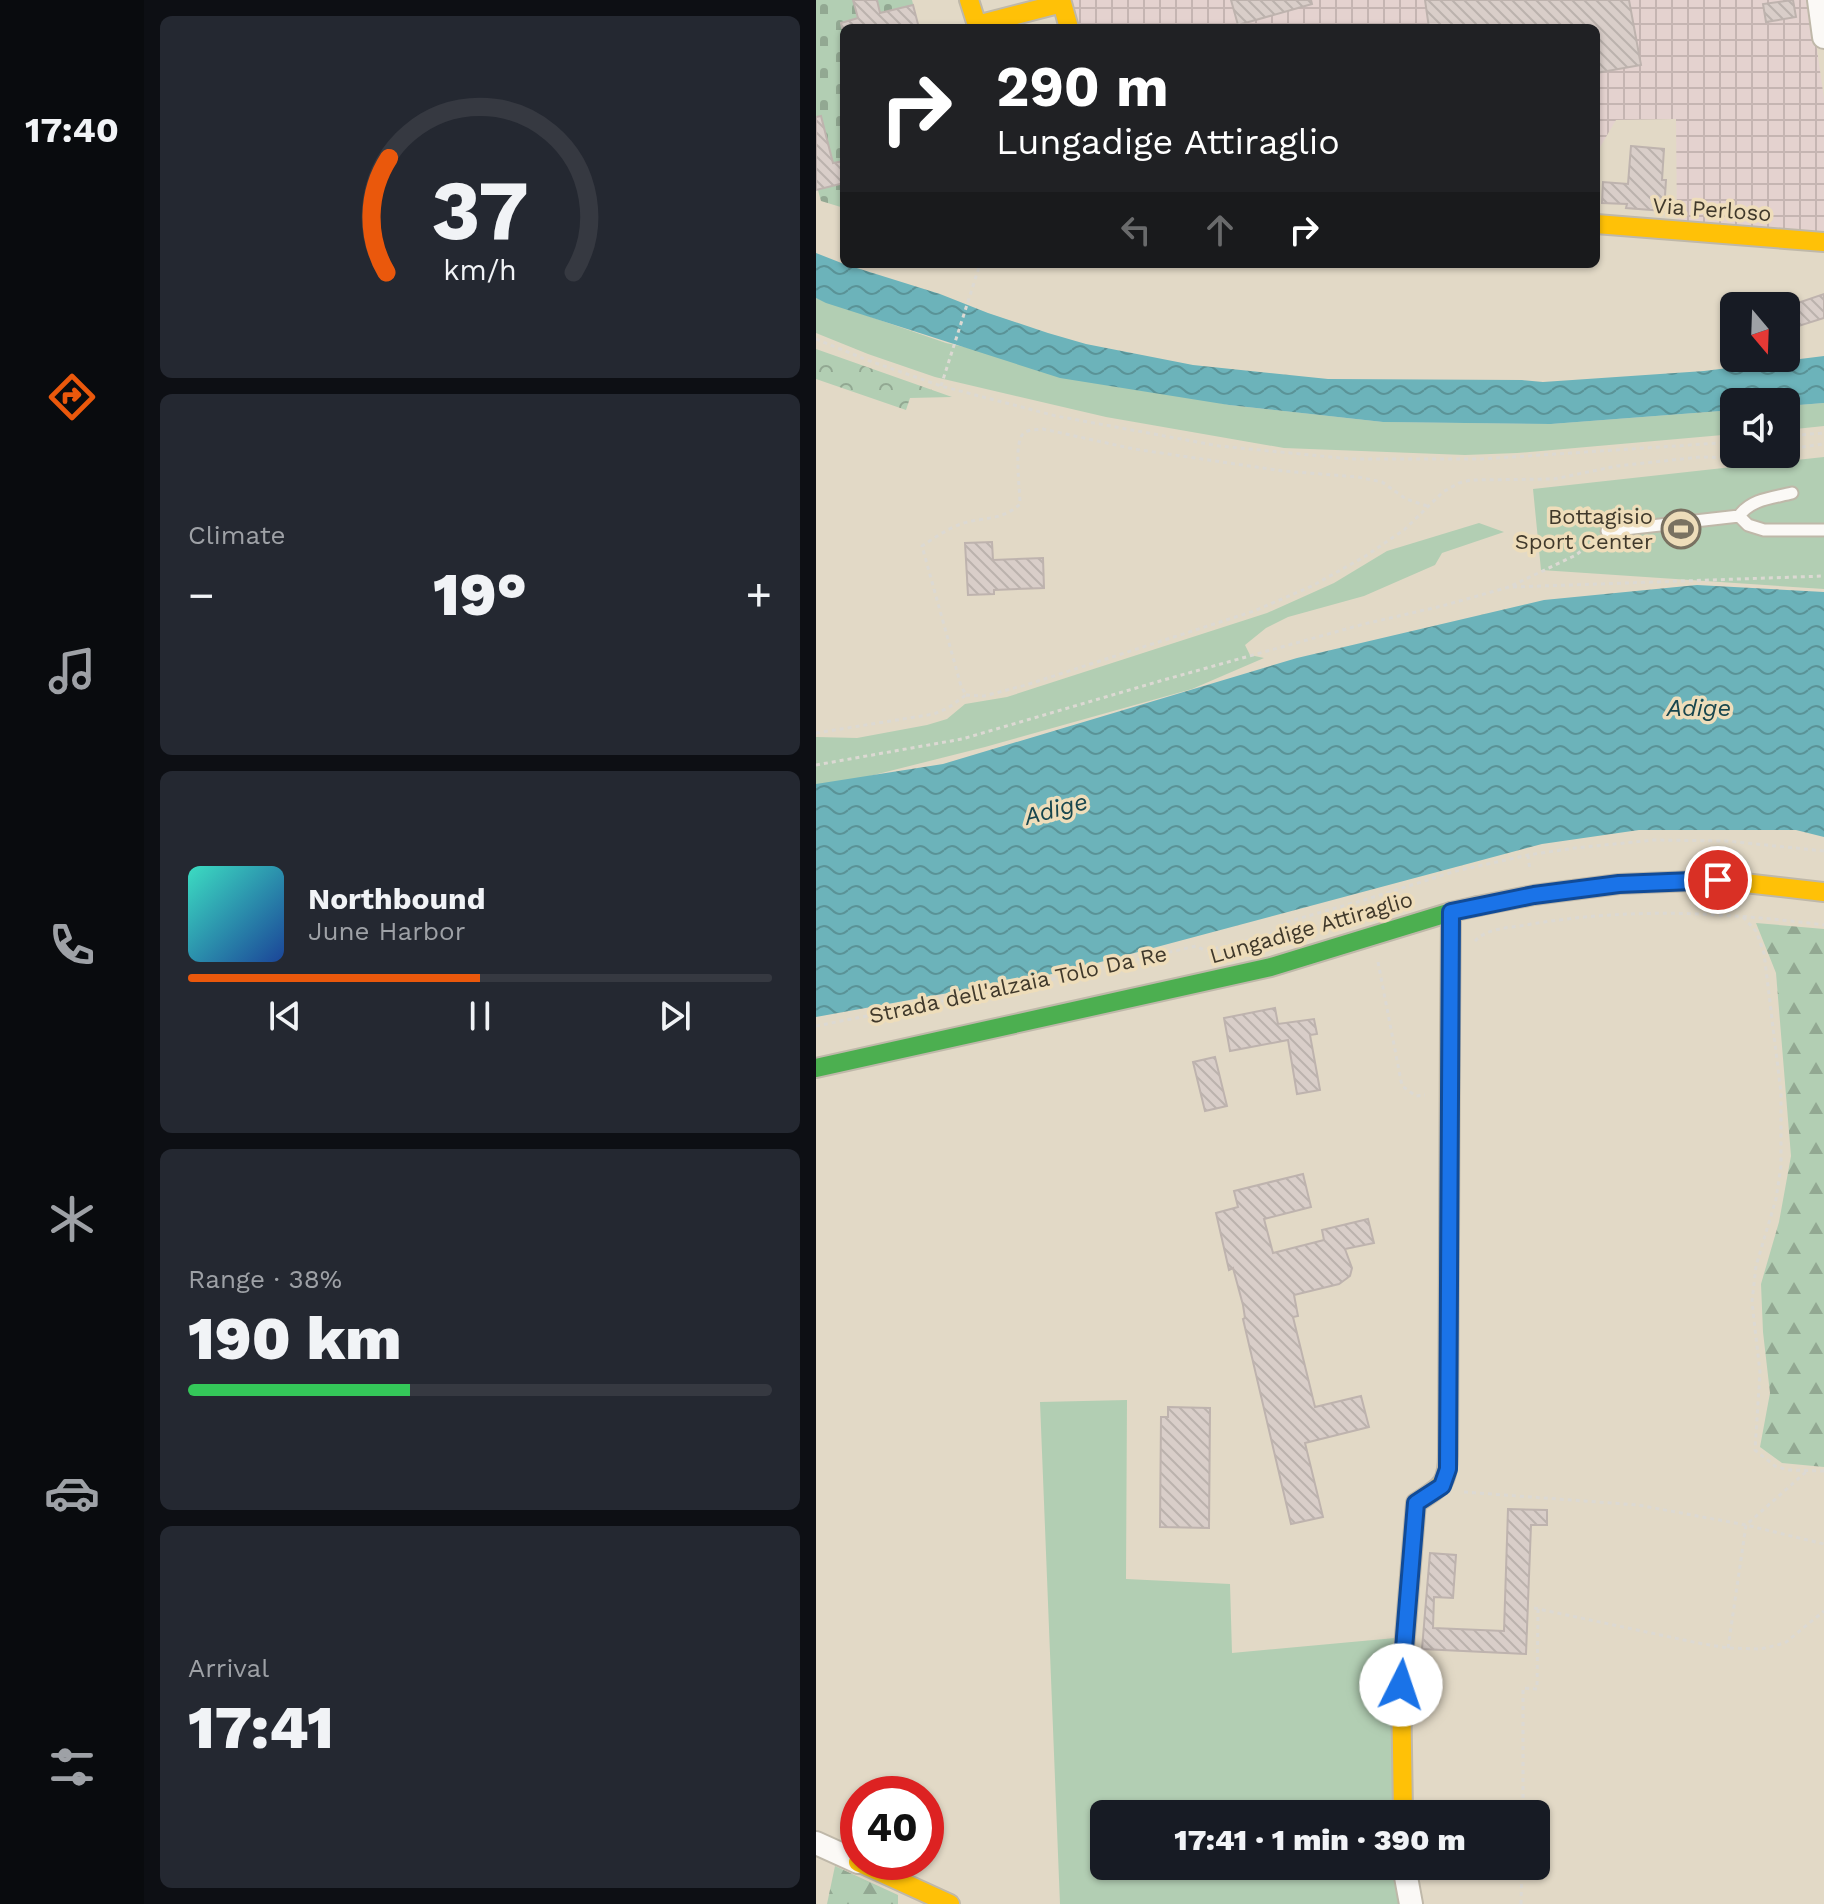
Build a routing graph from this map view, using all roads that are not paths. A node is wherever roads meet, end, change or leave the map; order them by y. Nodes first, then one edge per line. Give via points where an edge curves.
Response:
1 (969, 0) edge
2 (1819, 0) edge
3 (977, 24) edge
4 (981, 24) edge
5 (1068, 24) edge
6 (1824, 37) edge
7 (1600, 224) edge
8 (1824, 242) edge
9 (1792, 493) dead end
10 (1739, 516) junction
11 (1824, 530) edge
12 (1607, 531) road end
13 (1824, 892) edge
14 (1451, 912) junction
15 (816, 1068) edge
16 (1403, 1800) edge
17 (816, 1843) edge
18 (840, 1854) edge
19 (897, 1880) edge
20 (1407, 1880) edge
21 (950, 1904) edge
22 (1411, 1904) edge

1 - 3 street
2 - 6 street
4 - 5 street via 1062,3
7 - 8 street, Via Perloso
9 - 10 lane via 1746,506
10 - 11 lane via 1764,530
10 - 12 lane
13 - 14 street, Lungadige Attiraglio via 1718,880 1619,884
14 - 15 street, Lungadige Attiraglio via 1271,967
14 - 16 street via 1448,1469 1442,1486 1416,1503 1401,1685
17 - 18 street
19 - 21 street
20 - 22 street

